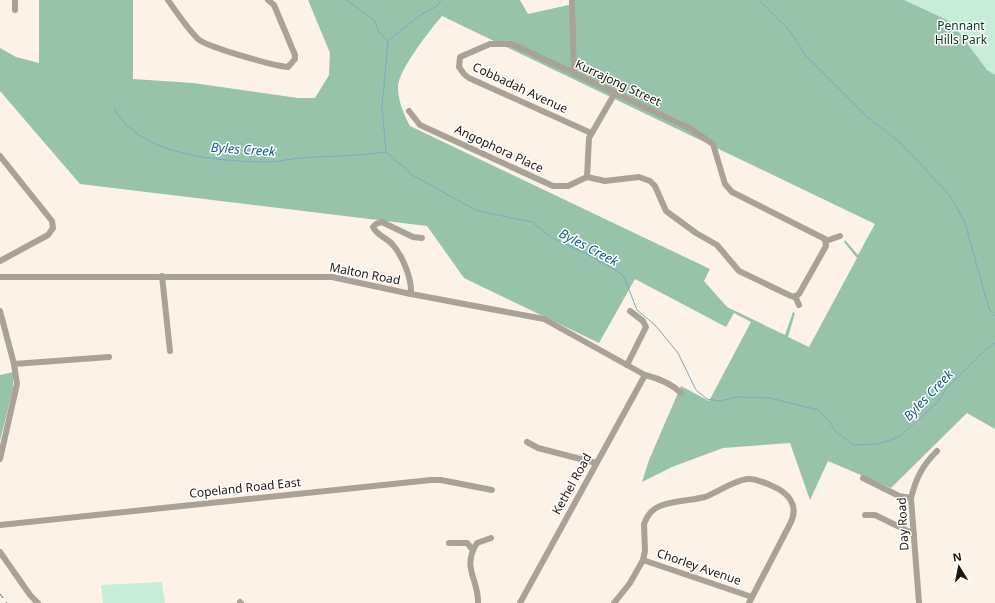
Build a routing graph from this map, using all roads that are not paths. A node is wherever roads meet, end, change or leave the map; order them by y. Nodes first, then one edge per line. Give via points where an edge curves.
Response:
1 (15, 0) edge
2 (168, 0) edge
3 (268, 0) edge
4 (572, 0) edge
5 (15, 10) dead end
6 (512, 44) joint
7 (574, 74) junction
8 (615, 93) junction
9 (409, 111) dead end
10 (591, 133) junction
11 (0, 156) edge
12 (587, 177) junction
13 (840, 236) dead end
14 (422, 238) dead end
15 (826, 241) junction
16 (0, 261) edge
17 (0, 276) edge
18 (162, 276) junction
19 (411, 294) junction
20 (796, 296) junction
21 (799, 305) dead end
22 (0, 311) edge
23 (630, 311) dead end
24 (170, 351) dead end
25 (109, 357) dead end
26 (14, 364) junction
27 (627, 365) junction
28 (645, 375) junction
29 (681, 393) dead end
30 (527, 442) dead end
31 (936, 451) dead end
32 (0, 459) edge
33 (596, 463) junction
34 (863, 478) dead end
35 (492, 490) dead end
36 (911, 498) junction
37 (865, 514) dead end
38 (0, 525) edge
39 (914, 534) junction
40 (491, 538) dead end
41 (449, 543) dead end
42 (473, 550) junction
43 (0, 552) edge
44 (643, 560) junction
45 (751, 600) edge
46 (38, 603) edge
47 (478, 603) edge
48 (520, 603) edge
49 (614, 603) edge
50 (919, 603) edge

1 - 5 street
2 - 3 street via 199,40 242,56 288,67 295,59 295,55 274,5
4 - 7 street
6 - 7 street, Kurrajong Street
6 - 10 street, Cobbadah Avenue via 490,44 470,52 460,57 459,67 469,78
7 - 8 street, Kurrajong Street
8 - 10 street
8 - 15 street, Kurrajong Street via 691,130 713,144 726,184 732,192 822,236
9 - 12 street, Angophora Place via 420,125 553,186 568,186
10 - 12 street
11 - 16 street via 52,221 53,228 48,235
12 - 20 street via 605,181 639,177 650,181 655,186 666,211 717,245 739,270 783,293
13 - 15 street
14 - 19 street via 412,237 382,222 373,227 392,243 401,256
15 - 20 street via 826,246
17 - 18 street, Malton Road
18 - 19 street, Malton Road via 332,277
18 - 24 street
19 - 27 street, Malton Road via 544,319
20 - 21 street
22 - 26 street
23 - 27 street via 643,321 646,327
25 - 26 street
26 - 32 street via 16,393
27 - 28 street, Malton Road
28 - 29 street, Malton Road
28 - 33 street, Kethel Road
30 - 33 street via 538,448
31 - 36 street, Day Road via 923,464
33 - 48 street, Kethel Road
34 - 36 street via 899,496
35 - 38 street, Copeland Road East via 431,480
36 - 39 street, Day Road
37 - 39 street via 874,515
39 - 50 street, Day Road
40 - 42 street via 478,542
41 - 42 street via 467,543
42 - 47 street via 470,566
43 - 46 street
44 - 45 street, Chorley Avenue
44 - 45 street via 644,524 648,515 660,506 705,496 741,480 751,479 780,489 792,501 792,520
44 - 49 street, Chorley Avenue via 630,583

